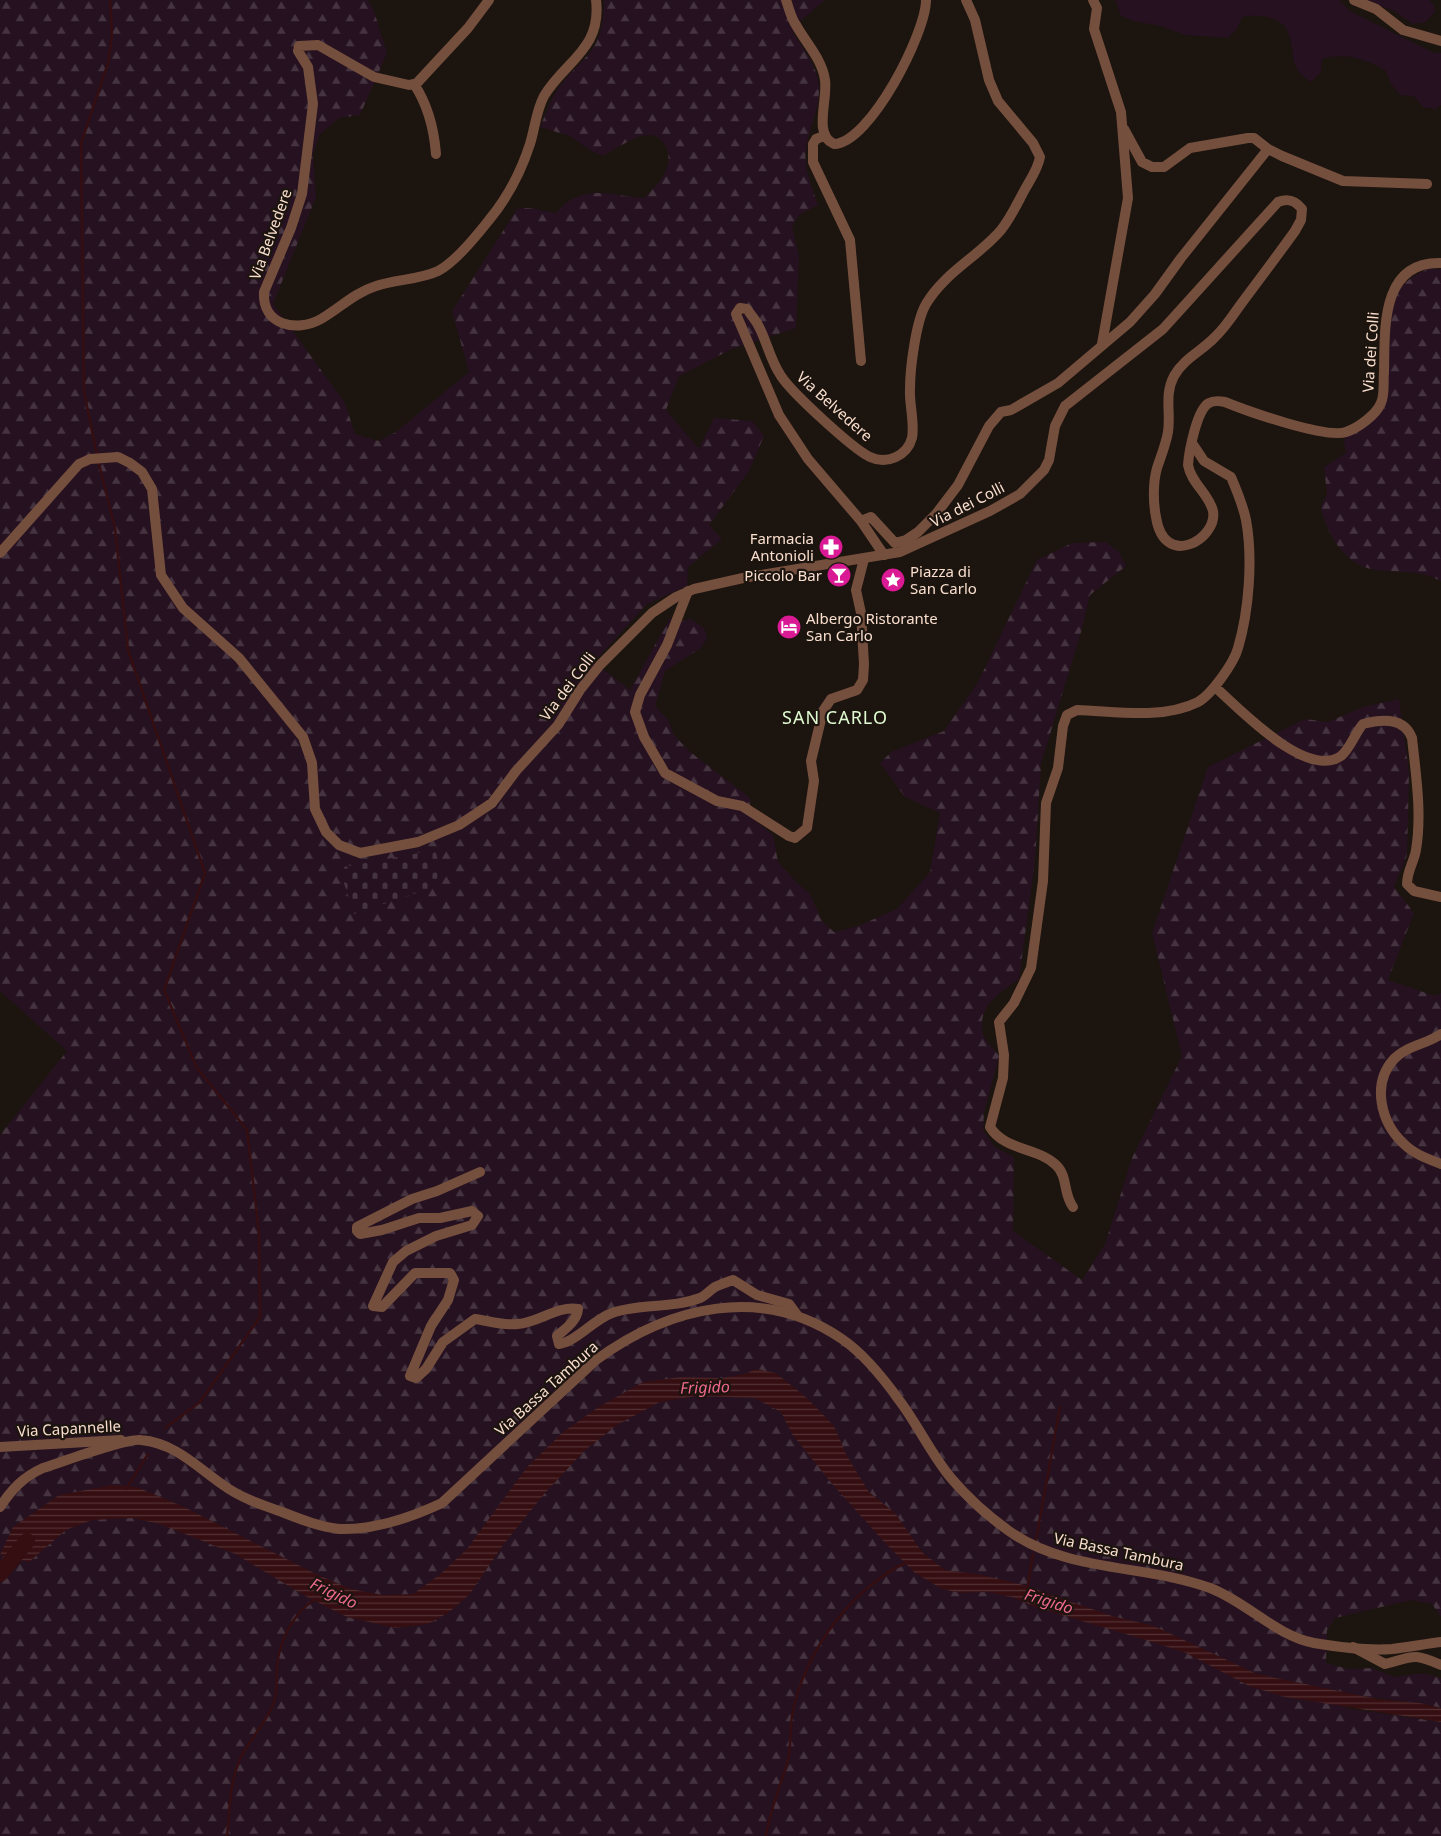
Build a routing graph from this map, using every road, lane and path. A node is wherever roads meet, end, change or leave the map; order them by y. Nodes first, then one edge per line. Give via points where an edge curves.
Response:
1 (489, 0) edge
2 (596, 0) edge
3 (786, 0) edge
4 (926, 0) edge
5 (966, 0) edge
6 (1093, 0) edge
7 (1354, 0) edge
8 (1441, 41) edge
9 (414, 84) junction
10 (1122, 124) junction
11 (824, 136) junction
12 (1268, 149) junction
13 (436, 154) dead end
14 (1427, 184) dead end
15 (1441, 262) edge
16 (1102, 344) junction
17 (861, 361) dead end
18 (1192, 443) junction
19 (861, 521) junction
20 (0, 553) edge
21 (884, 555) junction
22 (864, 559) junction
23 (688, 591) junction
24 (1215, 687) junction
25 (1441, 897) edge
26 (1441, 1034) edge
27 (1441, 1164) edge
28 (480, 1172) dead end
29 (1073, 1208) dead end
30 (797, 1315) junction
31 (140, 1439) junction
32 (0, 1447) edge
33 (0, 1507) edge
34 (1441, 1642) edge
35 (1352, 1646) junction
36 (1441, 1664) edge

1 - 9 street via 468,28
2 - 9 street, Via Belvedere via 594,30 587,46 544,96 518,179 489,220 452,260 439,270 376,286 348,299 320,320 302,326 274,320 266,312 264,292 302,194 312,123 308,68 298,46 318,45 374,77
3 - 11 street via 794,24 822,67 826,98
4 - 11 street via 923,22 900,75 877,110 846,141 834,144
5 - 19 street, Via Belvedere via 975,20 989,80 998,101 1033,143 1040,157 1035,172 1000,231 961,264 923,309 912,357 912,436 908,448 893,458 881,460 856,447 781,377 758,324 747,310 740,308 736,314 779,415 808,459
6 - 10 street via 1097,8 1094,29
7 - 8 street via 1376,9 1403,30
9 - 13 street via 423,98 434,133
10 - 12 street via 1142,162 1152,167 1164,168 1190,148 1248,138 1254,138
10 - 16 street via 1128,198
11 - 17 street via 813,144 813,162 850,240
12 - 14 street via 1343,181
12 - 16 street via 1155,294 1130,322
15 - 18 street, Via dei Colli via 1414,269 1396,284 1386,322 1381,403 1364,421 1346,432 1323,433 1215,401 1204,407
16 - 19 street via 1058,383 1011,410 1001,412 989,426 958,485 918,532 895,543 871,517
18 - 21 street, Via dei Colli via 1189,472 1213,512 1209,527 1201,538 1189,546 1177,547 1160,531 1156,517 1157,470 1169,429 1168,392 1184,362 1215,338 1295,231 1301,220 1302,208 1297,202 1285,199 1278,202 1163,329 1065,406 1055,426 1049,460 1033,483 990,512 917,545
18 - 24 street via 1204,461 1231,477 1246,518 1248,538 1249,571 1238,650
19 - 21 street, Via Belvedere
20 - 23 street, Via dei Colli via 79,464 90,459 118,458 142,472 152,489 161,575 170,592 183,608 239,658 303,737 312,762 315,810 339,845 360,853 418,842 459,825 492,803 558,725 600,665 652,613
21 - 22 street, Via dei Colli
22 - 23 street, Via dei Colli via 809,566
22 - 23 street via 856,590 861,613 863,680 857,690 831,699 823,711 811,761 814,780 807,828 795,838 742,806 717,801 665,773 644,737 635,712 640,695 667,645
24 - 25 street via 1271,737 1313,760 1333,760 1344,754 1363,724 1378,720 1397,722 1409,730 1418,819 1416,852 1407,884 1414,891
24 - 29 street via 1208,696 1177,708 1158,712 1078,710 1072,711 1065,720 1058,768 1046,803 1043,881 1031,968 1014,1003 999,1022 1004,1055 1003,1078 990,1128 996,1137 1048,1158 1058,1167 1064,1176 1066,1198
26 - 27 street via 1400,1053 1387,1069 1381,1087 1382,1106 1391,1130 1422,1157
28 - 30 street via 412,1199 357,1227 360,1234 364,1234 419,1218 440,1218 472,1211 478,1216 472,1225 436,1236 406,1251 394,1262 375,1297 373,1306 382,1307 415,1273 450,1273 454,1280 448,1300 431,1326 410,1376 416,1378 426,1369 443,1342 475,1320 517,1325 571,1308 578,1309 572,1323 557,1336 559,1344 568,1342 609,1314 628,1308 670,1305 701,1298 733,1280 757,1295 789,1304
30 - 31 street, Via Bassa Tambura via 754,1306 722,1308 676,1317 618,1344 596,1360 442,1503 419,1514 386,1523 340,1529 308,1522 259,1505 225,1487 170,1447
30 - 35 street, Via Bassa Tambura via 843,1340 876,1371 900,1400 950,1477 991,1517 1021,1539 1062,1556 1186,1580 1243,1604 1301,1640
31 - 32 street, Via Capannelle
31 - 33 street via 28,1475
34 - 35 street, Via Bassa Tambura via 1390,1649
35 - 36 street via 1384,1664 1420,1655

